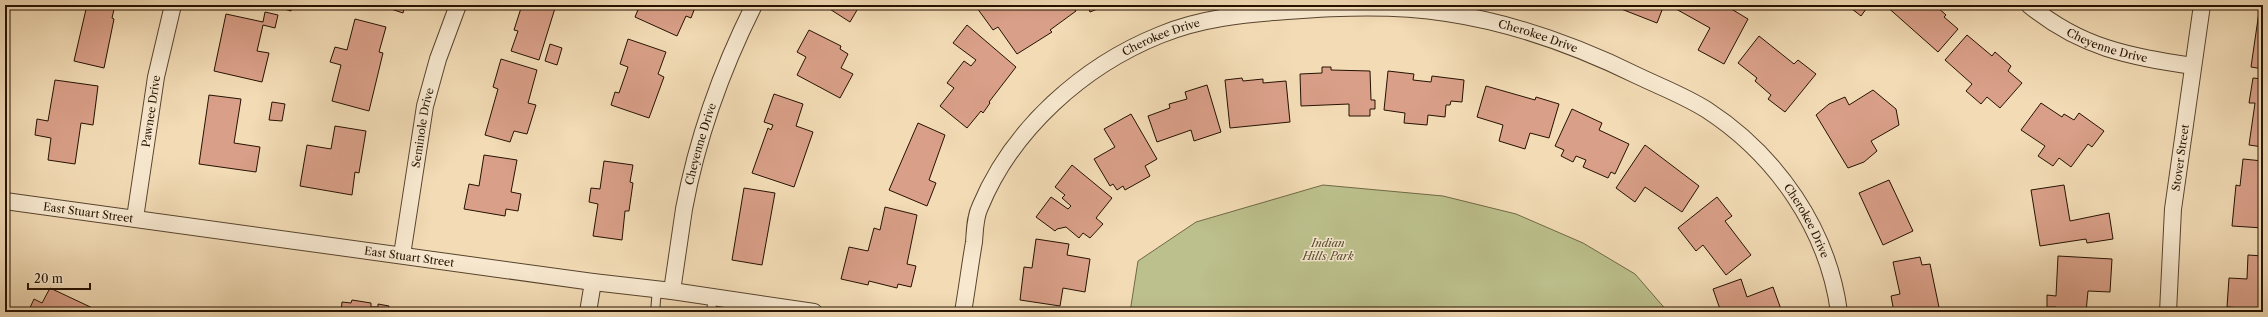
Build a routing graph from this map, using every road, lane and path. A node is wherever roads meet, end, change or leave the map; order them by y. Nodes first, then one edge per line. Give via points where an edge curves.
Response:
1 (173, 5) edge
2 (458, 5) edge
3 (754, 5) edge
4 (2029, 5) edge
5 (2202, 5) edge
6 (1447, 9) edge
7 (2193, 66) junction
8 (5, 201) edge
9 (135, 218) junction
10 (402, 255) junction
11 (593, 282) junction
12 (657, 289) junction
13 (672, 291) junction
14 (712, 304) edge
15 (588, 312) edge
16 (655, 312) edge
17 (814, 312) edge
18 (963, 312) edge
19 (1839, 312) edge
20 (2168, 312) edge

1 - 9 street, Pawnee Drive via 156,77
2 - 10 street, Seminole Drive via 424,106
3 - 13 street, Cheyenne Drive via 719,85 699,146 684,208
4 - 7 street, Cheyenne Drive via 2056,26 2104,49
5 - 7 street, Stover Street
6 - 18 street, Cherokee Drive via 1346,6 1233,15 1193,24 1123,52 1084,77 1052,104 1021,138 998,172 978,209
6 - 19 street, Cherokee Drive via 1544,36 1594,54 1704,108 1729,126 1756,150 1784,181 1798,202 1829,267
7 - 20 street, Stover Street via 2173,210
8 - 9 street, East Stuart Street
9 - 10 street, East Stuart Street
10 - 11 street, East Stuart Street
11 - 12 street, East Stuart Street
11 - 15 street
12 - 13 street, East Stuart Street
12 - 16 lane
13 - 14 street, East Stuart Street
14 - 17 street, East Stuart Street

